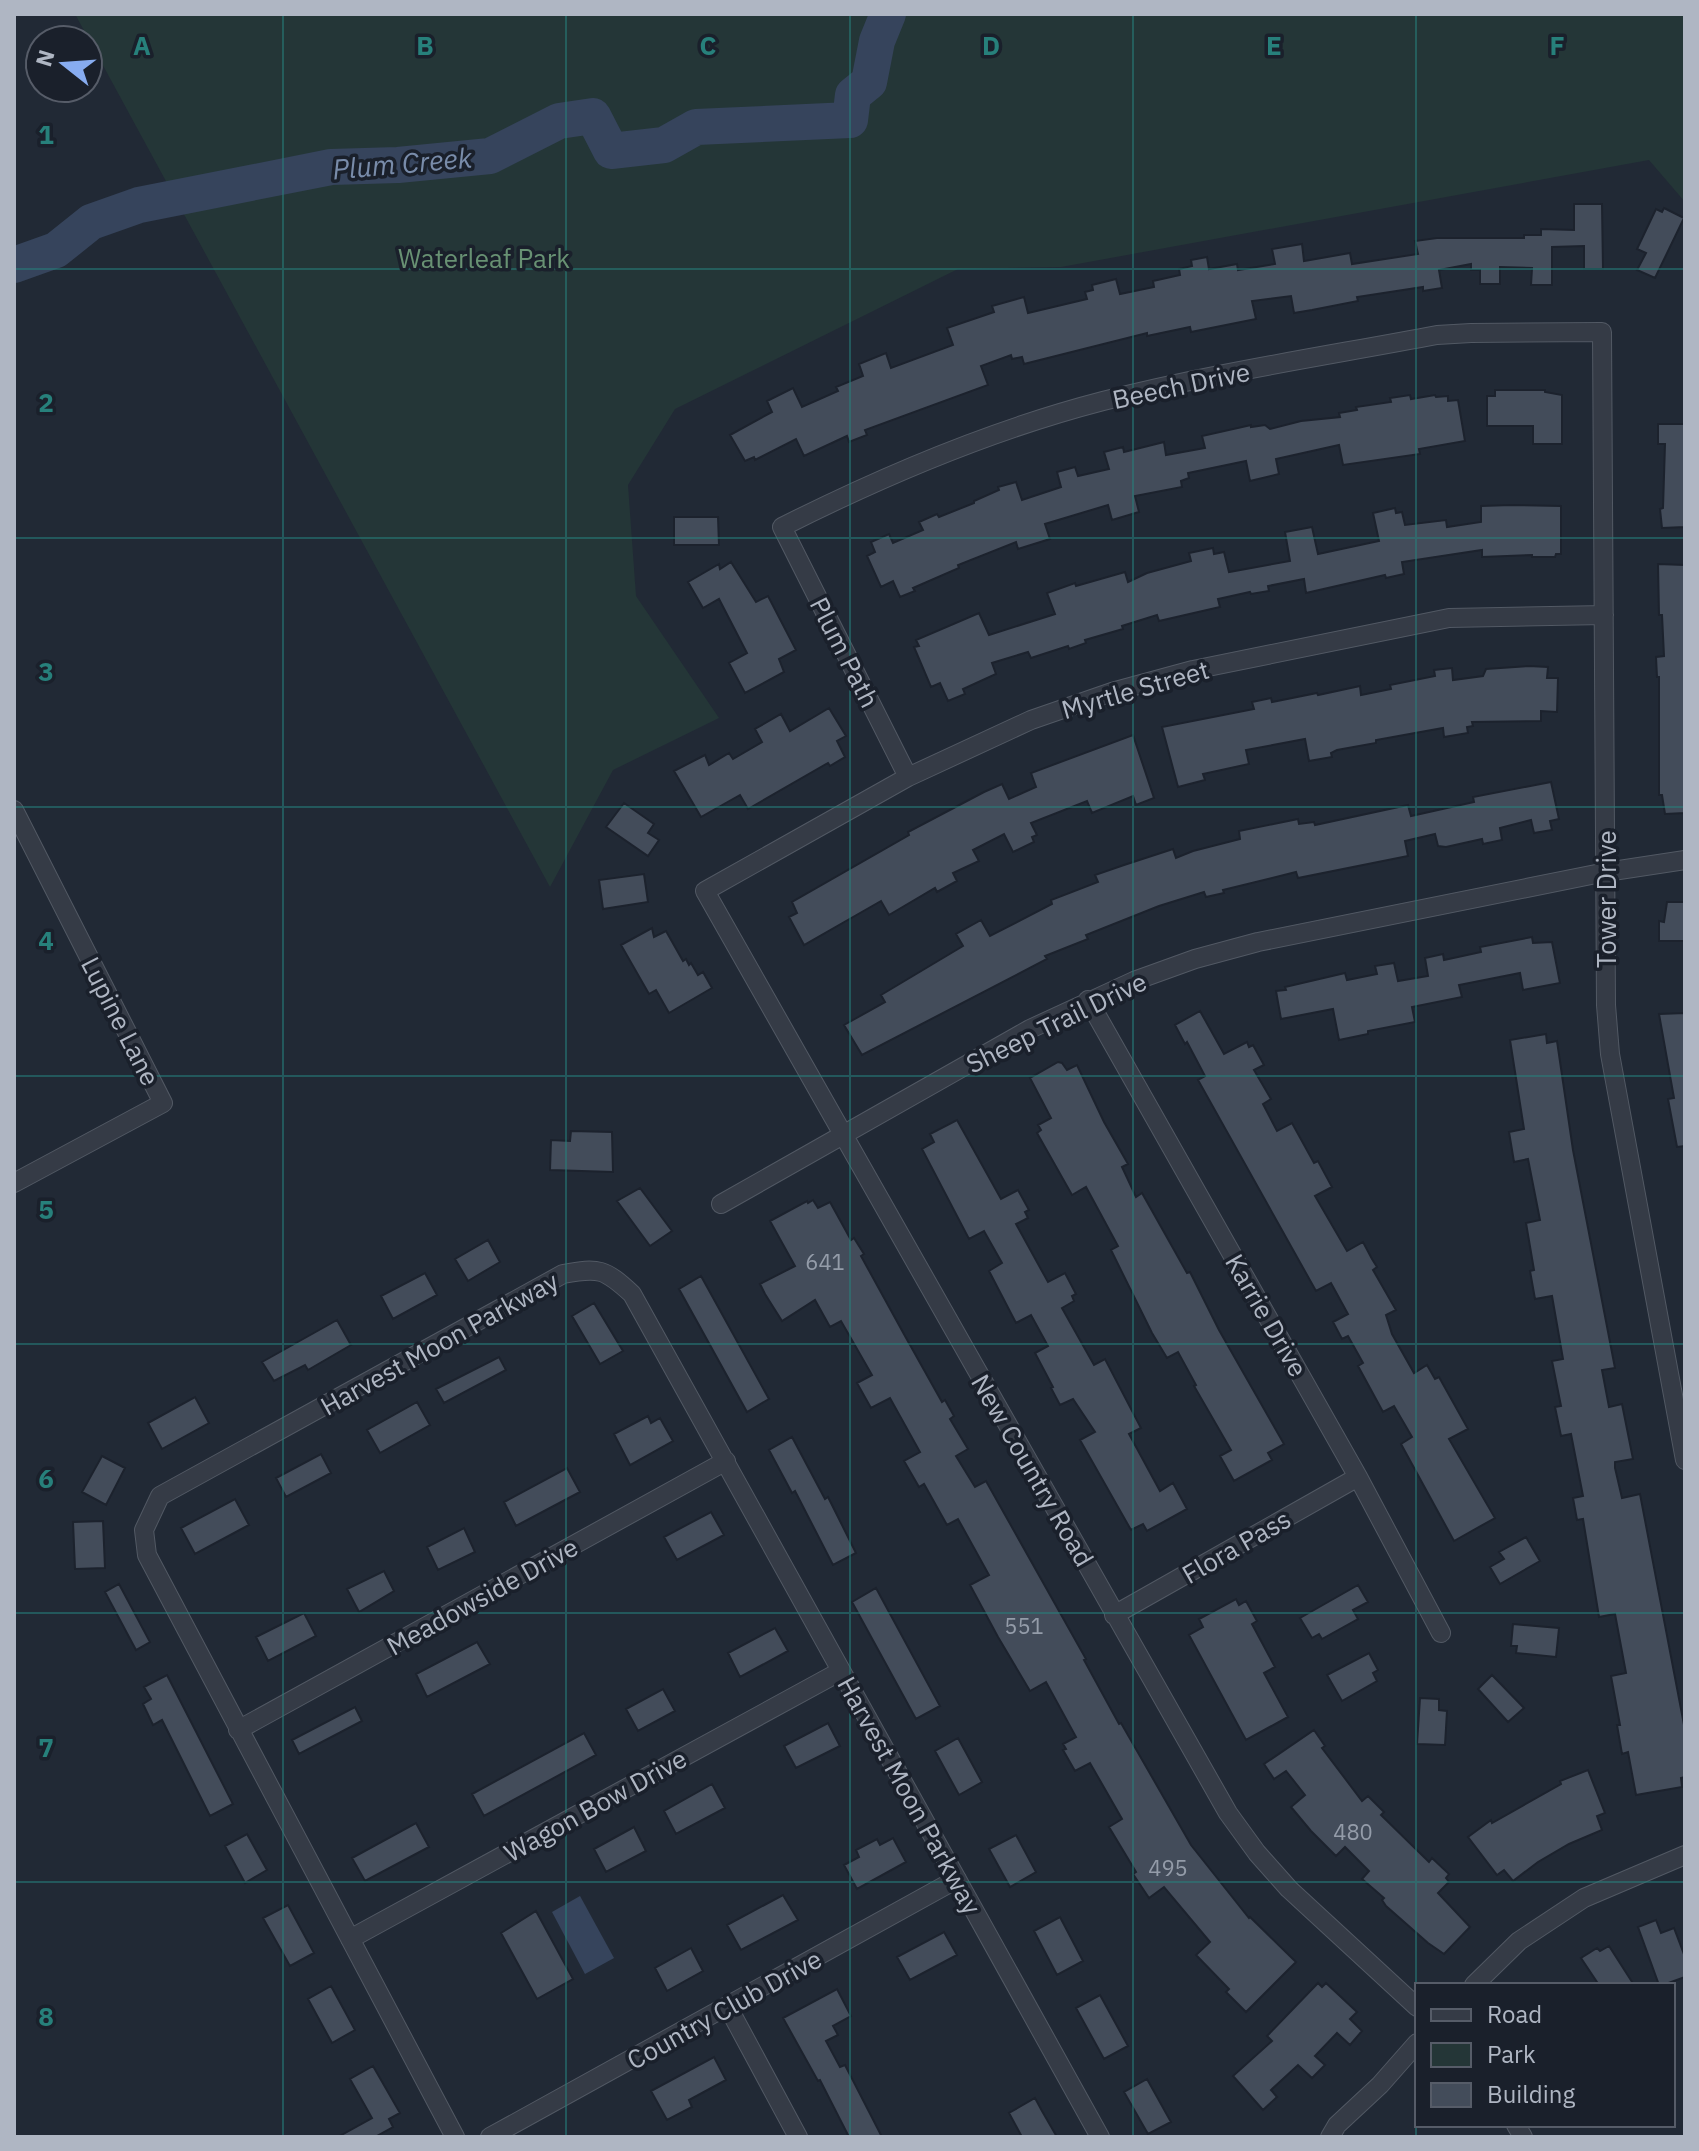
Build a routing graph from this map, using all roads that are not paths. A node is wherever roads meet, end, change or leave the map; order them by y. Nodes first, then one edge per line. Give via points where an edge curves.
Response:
1 (1602, 332) joint
2 (782, 527) joint
3 (1604, 615) junction
4 (908, 777) junction
5 (14, 810) edge
6 (1685, 860) edge
7 (1606, 872) junction
8 (705, 891) joint
9 (1088, 1000) junction
10 (843, 1135) junction
11 (14, 1183) edge
12 (721, 1204) dead end
13 (1685, 1460) edge
14 (726, 1461) junction
15 (1358, 1477) junction
16 (1114, 1615) junction
17 (1441, 1633) dead end
18 (841, 1671) junction
19 (238, 1730) junction
20 (1685, 1855) edge
21 (957, 1879) junction
22 (350, 1939) junction
23 (1476, 1983) edge
24 (1415, 2005) edge
25 (728, 2007) junction
26 (1415, 2045) edge
27 (455, 2137) edge
28 (490, 2137) edge
29 (798, 2137) edge
30 (1100, 2137) edge
31 (1330, 2137) edge

1 - 2 street, Beech Drive via 1437,335 1101,401 928,459
1 - 3 street, Tower Drive
2 - 4 street, Plum Path
3 - 4 street, Myrtle Street via 1449,618 1193,670 1031,720
3 - 7 street, Tower Drive
4 - 8 street, Myrtle Street
5 - 11 street, Lupine Lane via 163,1103
6 - 7 street, Sheep Trail Drive
7 - 9 street, Sheep Trail Drive via 1258,942 1195,959
7 - 13 street, Tower Drive via 1610,1054
8 - 10 street, New Country Road
9 - 10 street, Sheep Trail Drive
9 - 15 street, Karrie Drive
10 - 12 street, Sheep Trail Drive
10 - 16 street, New Country Road
14 - 18 street, Harvest Moon Parkway
14 - 19 street, Meadowside Drive
14 - 19 street, Harvest Moon Parkway via 632,1294 593,1269 563,1274 160,1496 144,1530 147,1555
15 - 16 street, Flora Pass
15 - 17 street, Karrie Drive
16 - 24 street, New Country Road via 1208,1780 1257,1853
18 - 21 street, Harvest Moon Parkway
18 - 22 street, Wagon Bow Drive
19 - 22 street, Harvest Moon Parkway
20 - 23 street via 1584,1898 1519,1941
21 - 25 street, Country Club Drive
21 - 30 street, Harvest Moon Parkway
22 - 27 street, Harvest Moon Parkway
25 - 28 street, Country Club Drive
25 - 29 street
26 - 31 street

